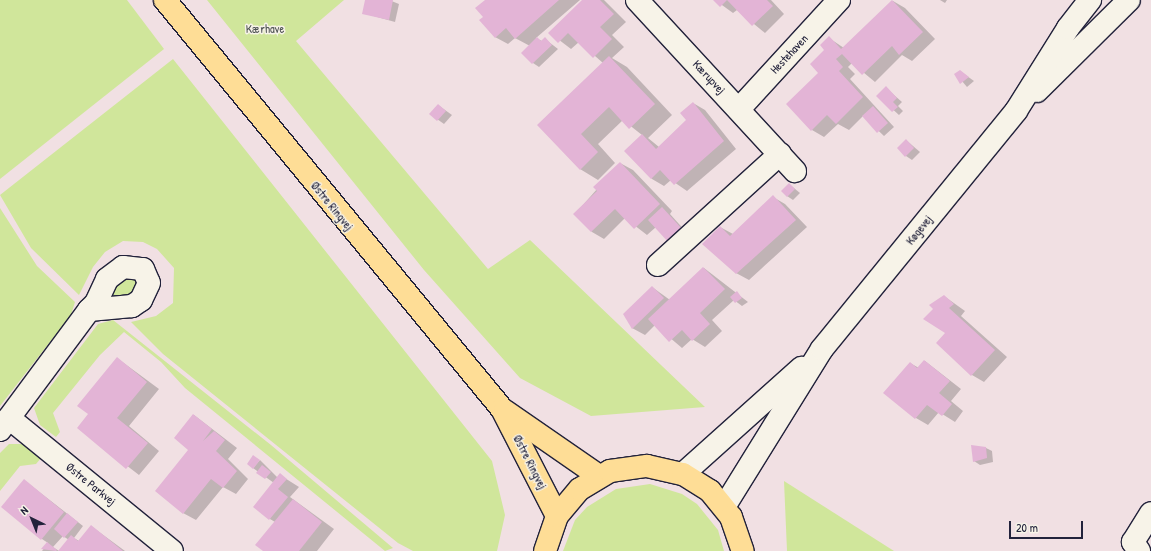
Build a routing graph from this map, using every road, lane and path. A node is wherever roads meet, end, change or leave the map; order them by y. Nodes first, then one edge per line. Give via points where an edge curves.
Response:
1 (165, 0) edge
2 (637, 0) edge
3 (839, 0) edge
4 (1090, 0) edge
5 (1129, 0) edge
6 (739, 109) junction
7 (1016, 111) junction
8 (780, 154) junction
9 (795, 171) dead end
10 (658, 265) dead end
11 (89, 310) dead end
12 (822, 348) junction
13 (502, 409) junction
14 (5, 424) edge
15 (683, 474) junction
16 (599, 476) junction
17 (724, 507) junction
18 (1151, 513) edge
19 (557, 516) junction
20 (1136, 546) edge
21 (172, 551) edge
22 (545, 551) edge
23 (743, 551) edge

1 - 13 main road, Østre Ringvej
2 - 6 main road, Kærupvej
3 - 6 main road, Hestehaven
4 - 7 main road, Køgevej via 1068,28
5 - 7 main road, Køgevej via 1087,45
6 - 8 main road, Kærupvej
7 - 12 main road, Køgevej
8 - 9 main road, Kærupvej
8 - 10 main road
11 - 14 main road, Østre Parkvej
12 - 15 main road, Køgevej
12 - 17 main road, Køgevej
13 - 16 main road, Østre Ringvej
13 - 19 main road, Østre Ringvej
14 - 21 main road, Østre Parkvej
15 - 16 main road via 647,466 622,468
15 - 17 main road via 710,491
16 - 19 main road via 571,497
17 - 23 main road via 736,528
18 - 20 main road
19 - 22 main road

